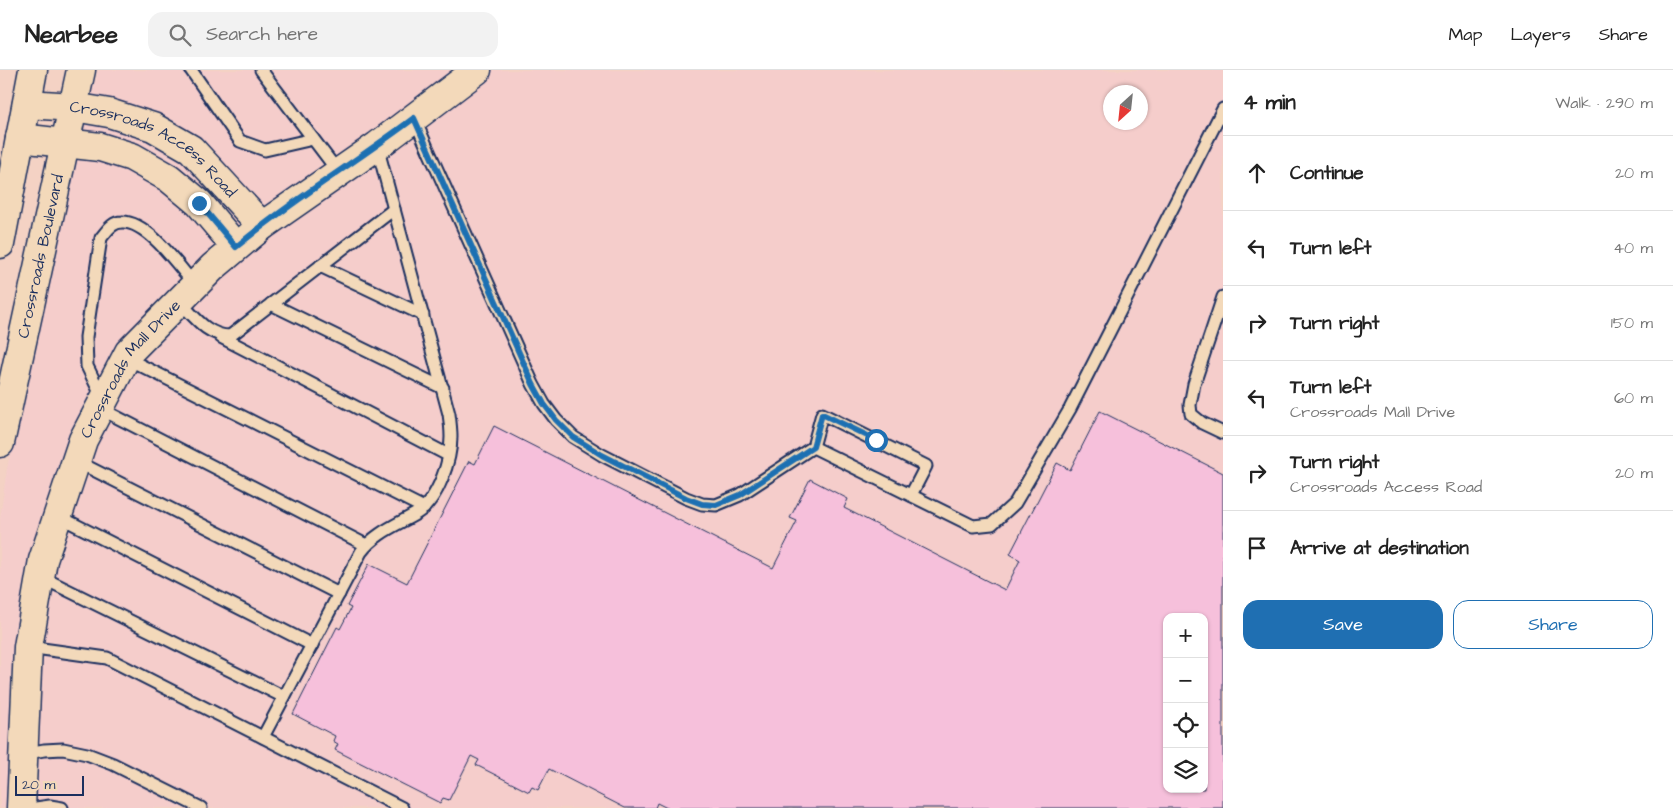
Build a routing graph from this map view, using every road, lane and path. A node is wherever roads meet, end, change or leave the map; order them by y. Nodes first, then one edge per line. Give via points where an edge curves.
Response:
1 (34, 70) edge
2 (81, 70) edge
3 (191, 70) edge
4 (261, 70) edge
5 (477, 70) edge
6 (27, 104) junction
7 (74, 107) junction
8 (1223, 109) edge
9 (414, 118) junction
10 (20, 138) junction
11 (313, 139) junction
12 (66, 143) junction
13 (377, 146) junction
14 (339, 173) junction
15 (394, 209) junction
16 (262, 226) junction
17 (0, 244) edge
18 (236, 247) junction
19 (320, 266) junction
20 (187, 293) junction
21 (1223, 296) edge
22 (272, 304) junction
23 (423, 315) junction
24 (220, 336) junction
25 (126, 358) junction
26 (443, 388) junction
27 (101, 404) junction
28 (1223, 433) edge
29 (0, 443) edge
30 (813, 447) junction
31 (448, 454) junction
32 (76, 461) junction
33 (911, 495) junction
34 (424, 508) junction
35 (58, 516) junction
36 (366, 545) junction
37 (40, 577) junction
38 (339, 594) junction
39 (312, 645) junction
40 (28, 647) junction
41 (284, 697) junction
42 (263, 737) junction
43 (23, 754) junction
44 (21, 808) edge
45 (36, 808) edge
46 (62, 808) edge
47 (201, 808) edge
48 (402, 808) edge

1 - 6 street
2 - 7 street, Crossroads Boulevard
3 - 11 lane via 240,140 265,150
4 - 11 lane
5 - 9 street, Crossroads Mall Drive
6 - 7 street, Crossroads Access Road
6 - 10 street
7 - 12 street, Crossroads Boulevard
7 - 16 street, Crossroads Access Road via 109,113 153,127 191,149
8 - 33 lane via 1070,409 1015,503 992,524 973,526
9 - 13 street, Crossroads Mall Drive
9 - 30 lane via 533,384 556,420 573,437 686,498 716,505 740,495
10 - 12 street, Crossroads Access Road
10 - 17 street
11 - 14 lane
12 - 18 street, Crossroads Access Road via 100,147 132,157 169,178 199,203
12 - 29 street, Crossroads Boulevard
13 - 14 street, Crossroads Mall Drive
13 - 15 lane
14 - 16 street, Crossroads Mall Drive
15 - 19 lane
15 - 23 lane
16 - 18 street, Crossroads Mall Drive
18 - 20 street, Crossroads Mall Drive
19 - 22 lane
19 - 23 lane
20 - 24 lane via 208,330
20 - 25 street, Crossroads Mall Drive
20 - 27 lane via 150,234 134,224 121,222 110,227 101,238 86,337 87,366
21 - 28 lane via 1190,406 1191,414
22 - 24 lane via 230,336
22 - 26 lane
23 - 26 lane
24 - 31 lane
25 - 27 street, Crossroads Mall Drive
25 - 34 lane
26 - 31 lane via 451,437
27 - 32 street, Crossroads Mall Drive
27 - 36 lane
30 - 33 lane
30 - 33 lane via 822,414 926,466
31 - 34 lane via 435,494
32 - 35 street, Crossroads Mall Drive
32 - 38 lane
34 - 36 lane via 377,535
35 - 37 street, Crossroads Mall Drive
35 - 39 lane
36 - 38 lane
37 - 40 street, Crossroads Mall Drive
37 - 41 lane
38 - 39 lane
39 - 41 lane
40 - 42 lane via 106,658
40 - 43 street, Crossroads Mall Drive
41 - 42 lane
42 - 48 lane
43 - 44 street, Crossroads Mall Drive
43 - 47 lane via 63,749 87,754
45 - 46 lane

